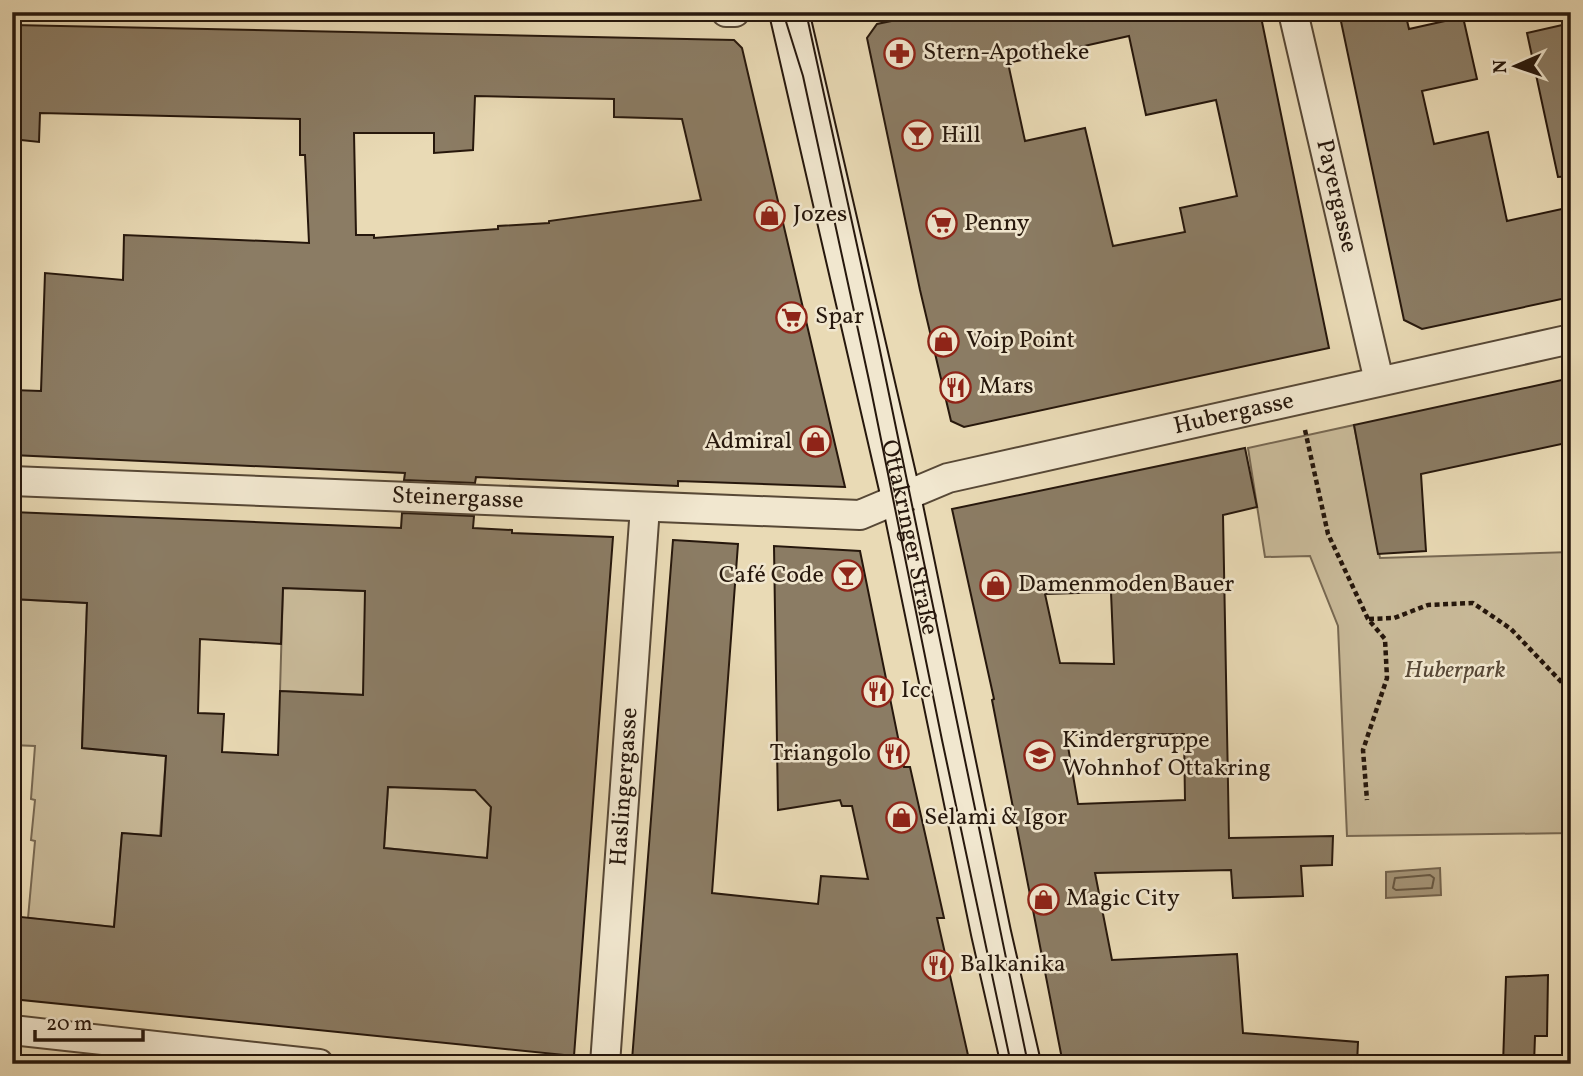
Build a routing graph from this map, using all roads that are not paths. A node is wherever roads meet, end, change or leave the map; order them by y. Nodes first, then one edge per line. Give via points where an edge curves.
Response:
1 (726, 12) edge
2 (735, 12) edge
3 (789, 12) edge
4 (1293, 12) edge
5 (1571, 339) edge
6 (1379, 381) junction
7 (12, 481) edge
8 (901, 497) junction
9 (645, 508) junction
10 (12, 1030) edge
11 (319, 1064) edge
12 (605, 1064) edge
13 (1021, 1064) edge

1 - 2 street
3 - 8 main road, Ottakringer Straße
4 - 6 street, Payergasse
5 - 6 street, Hubergasse
6 - 8 street, Hubergasse via 948,478
7 - 9 street, Steinergasse
8 - 9 street, Steinergasse via 860,515
8 - 13 main road, Ottakringer Straße
9 - 12 street, Haslingergasse
10 - 11 street

